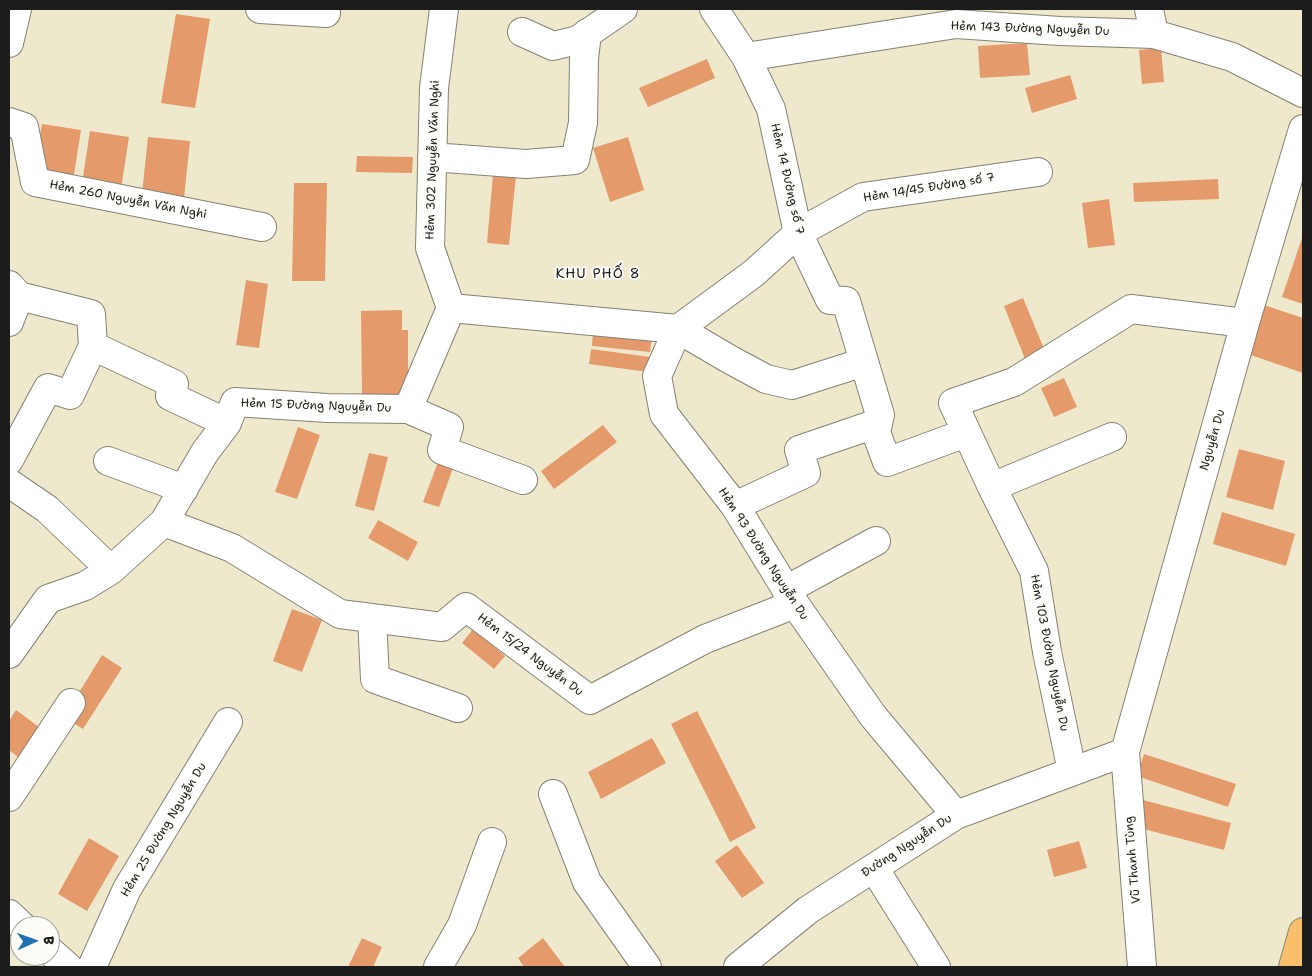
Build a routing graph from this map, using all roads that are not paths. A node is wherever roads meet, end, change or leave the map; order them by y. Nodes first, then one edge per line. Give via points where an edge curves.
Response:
1 (17, 9) edge
2 (262, 9) edge
3 (444, 9) edge
4 (624, 9) edge
5 (714, 9) edge
6 (326, 13) dead end
7 (1152, 21) edge
8 (522, 32) dead end
9 (587, 33) junction
10 (9, 43) edge
11 (746, 57) junction
12 (1303, 93) edge
13 (9, 122) edge
14 (1303, 129) edge
15 (432, 157) junction
16 (1038, 172) dead end
17 (262, 228) dead end
18 (798, 233) junction
19 (14, 290) edge
20 (451, 308) junction
21 (9, 322) edge
22 (1245, 323) junction
23 (678, 330) junction
24 (93, 346) junction
25 (864, 362) junction
26 (408, 409) junction
27 (227, 423) junction
28 (878, 423) junction
29 (966, 433) junction
30 (1112, 437) dead end
31 (9, 460) edge
32 (108, 462) dead end
33 (524, 480) dead end
34 (9, 483) edge
35 (992, 487) junction
36 (184, 489) junction
37 (735, 506) junction
38 (164, 522) junction
39 (876, 541) dead end
40 (111, 570) junction
41 (791, 597) junction
42 (372, 618) junction
43 (9, 654) edge
44 (71, 703) dead end
45 (458, 708) dead end
46 (228, 722) dead end
47 (1125, 752) junction
48 (1072, 771) junction
49 (553, 794) dead end
50 (9, 797) edge
51 (956, 815) junction
52 (492, 842) dead end
53 (874, 868) junction
54 (1303, 932) edge
55 (92, 967) edge
56 (438, 967) edge
57 (647, 967) edge
58 (738, 967) edge
59 (936, 967) edge
60 (1142, 967) edge
61 (1293, 967) edge

1 - 10 street
2 - 6 street
3 - 15 street, Hẻm 302 Nguyễn Văn Nghi via 434,88
4 - 9 street
5 - 11 street, Hẻm 14 Đường số 7
7 - 11 street, Hẻm 143 Đường Nguyễn Du via 1060,31 956,24
7 - 12 street, Hẻm 143 Đường Nguyễn Du via 1232,56
8 - 9 street via 553,46 578,40
9 - 15 street via 584,123 575,160 526,164
11 - 18 street, Hẻm 14 Đường số 7 via 772,109
13 - 17 street, Hẻm 260 Nguyễn Văn Nghi via 24,127 35,182
14 - 22 street, Nguyễn Du
15 - 20 street, Hẻm 302 Nguyễn Văn Nghi via 430,248
16 - 18 street, Hẻm 14/45 Đường số 7 via 863,196
18 - 23 street, Hẻm 93 Đường Nguyễn Du via 754,273
18 - 25 street, Hẻm 14 Đường số 7 via 830,300 846,300
19 - 21 street
19 - 24 street via 91,314
20 - 23 street
20 - 26 street, Hẻm 15 Đường Nguyễn Du
22 - 29 street, Hẻm 103 Đường Nguyễn Du via 1131,309 1014,382 953,403
22 - 47 street, Nguyễn Du
23 - 25 street via 766,379 792,385
23 - 37 street, Hẻm 93 Đường Nguyễn Du via 657,376 664,414
24 - 27 street via 174,384 170,396
24 - 31 street via 70,395 48,388
25 - 28 street, Hẻm 14 Đường số 7 via 880,415
26 - 27 street, Hẻm 15 Đường Nguyễn Du via 235,402
26 - 33 street via 449,426 442,450
27 - 36 street, Hẻm 15 Đường Nguyễn Du via 205,452
28 - 29 street, Hẻm 14 Đường số 7 via 876,432 887,462
28 - 37 street via 799,450 806,473
29 - 35 street, Hẻm 103 Đường Nguyễn Du
30 - 35 street
32 - 36 street
34 - 40 street via 47,509
35 - 48 street, Hẻm 103 Đường Nguyễn Du via 1034,571
36 - 38 street, Hẻm 15 Đường Nguyễn Du
37 - 41 street, Hẻm 93 Đường Nguyễn Du
38 - 40 street, Hẻm 15 Đường Nguyễn Du
38 - 42 street, Hẻm 15/24 Nguyễn Du via 232,548 340,614
39 - 41 street
40 - 43 street, Hẻm 15 Đường Nguyễn Du via 85,586 48,599
41 - 42 street, Hẻm 15/24 Nguyễn Du via 590,700 466,607 442,627
41 - 51 street, Hẻm 93 Đường Nguyễn Du via 873,716
42 - 45 street via 375,679
44 - 50 street
46 - 55 street, Hẻm 25 Đường Nguyễn Du via 127,890
47 - 48 street, Đường Nguyễn Du
47 - 60 street, Vũ Thanh Tùng
48 - 51 street, Đường Nguyễn Du
49 - 57 street via 587,882
51 - 53 street, Đường Nguyễn Du
52 - 56 street via 462,925
53 - 58 street, Đường Nguyễn Du via 808,910
53 - 59 street
54 - 61 main road

